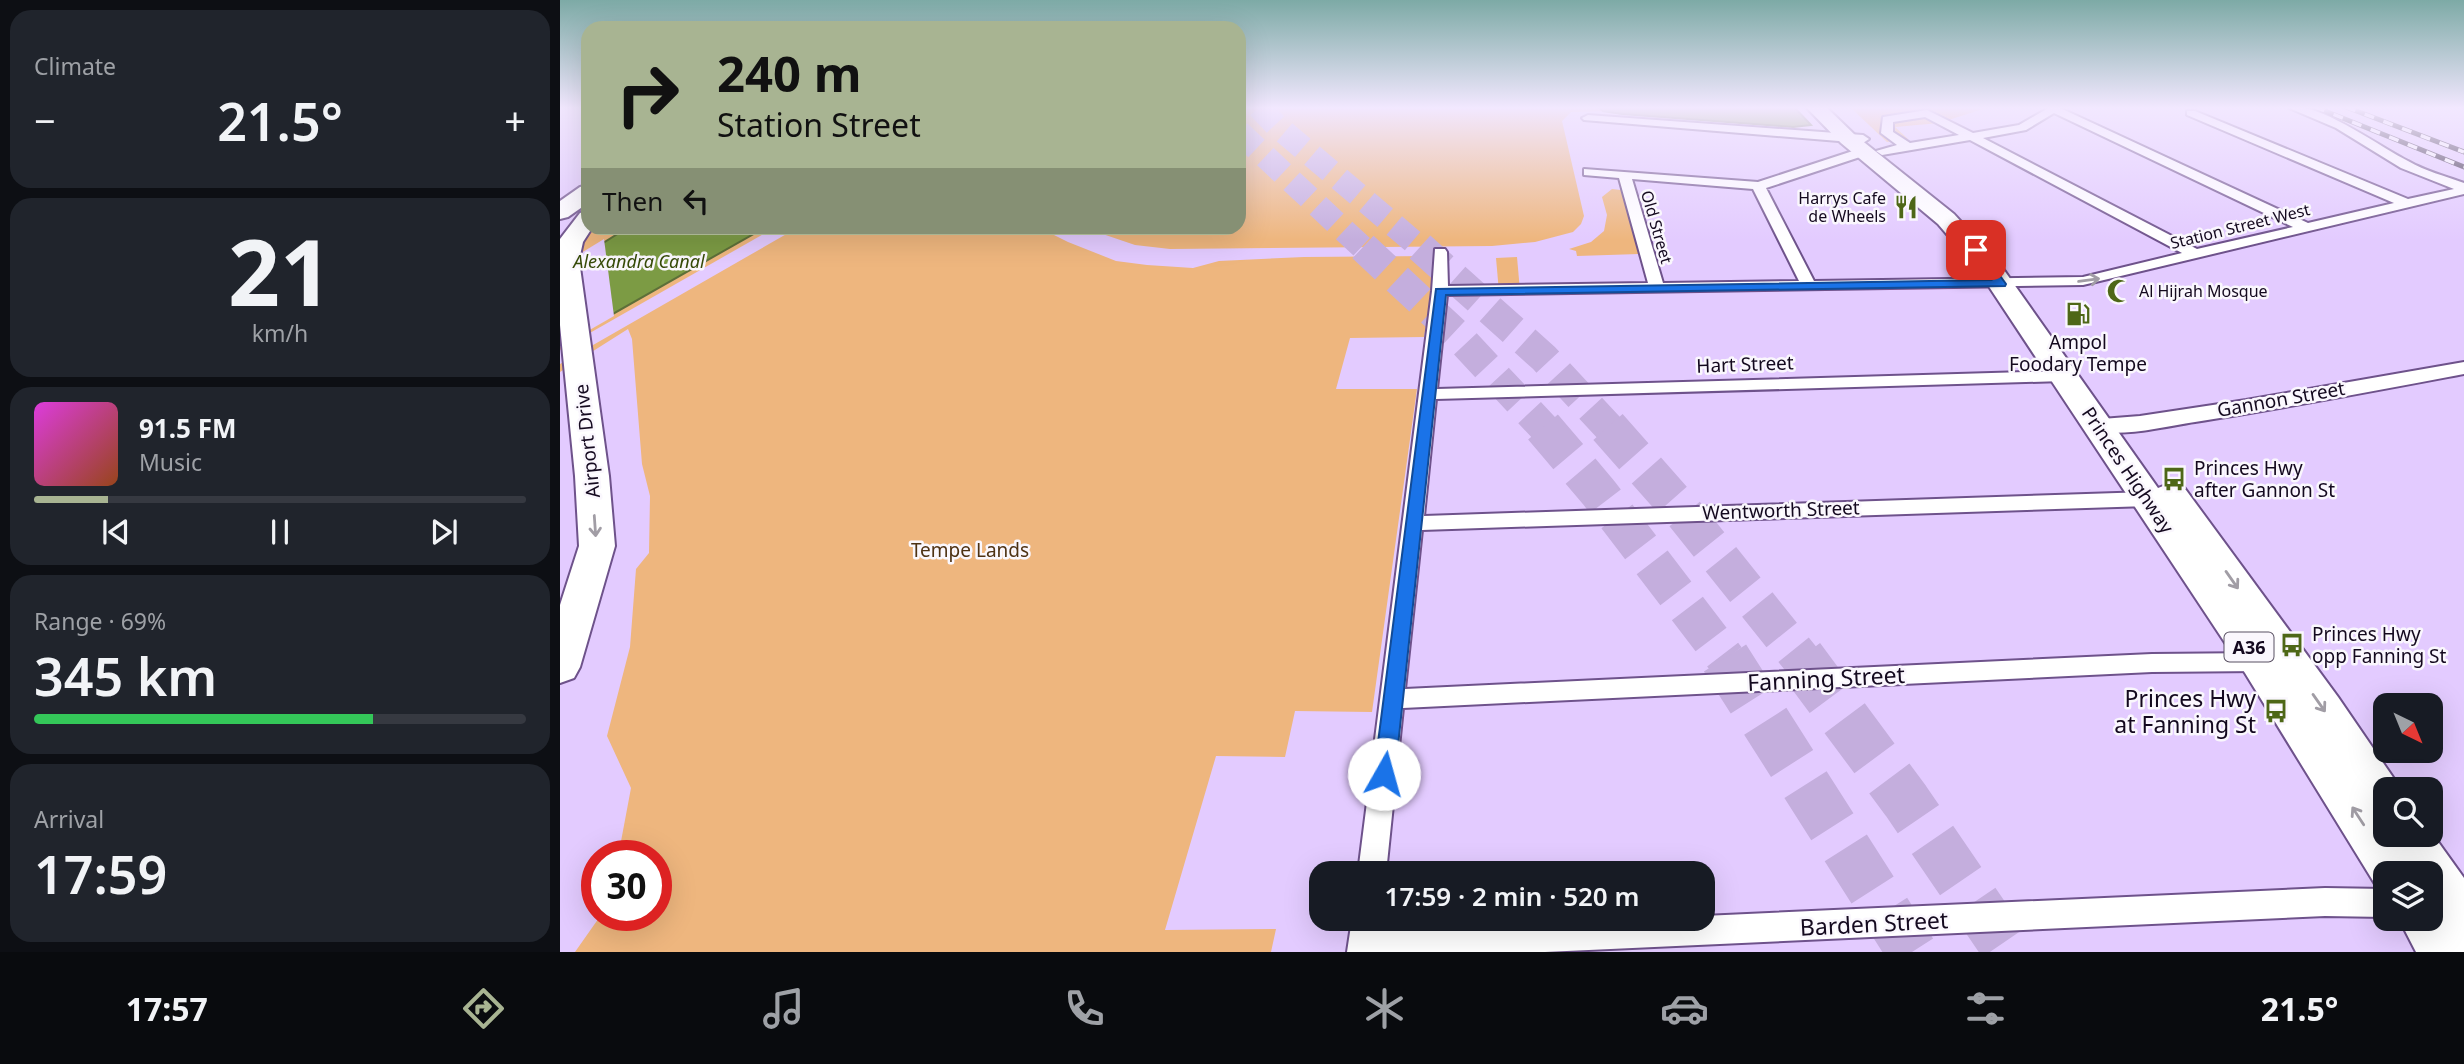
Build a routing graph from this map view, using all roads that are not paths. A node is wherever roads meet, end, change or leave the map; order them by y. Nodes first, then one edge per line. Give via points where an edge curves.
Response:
1 (1849, 151) edge
2 (1875, 151) edge
3 (2002, 151) edge
4 (2144, 151) edge
5 (2283, 151) edge
6 (2383, 151) edge
7 (1588, 172) dead end
8 (1624, 175) junction
9 (1758, 186) junction
10 (2464, 189) edge
11 (581, 197) edge
12 (2408, 204) junction
13 (560, 212) edge
14 (581, 225) edge
15 (2307, 228) junction
16 (1440, 252) dead end
17 (2197, 254) junction
18 (2011, 284) junction
19 (1810, 286) junction
20 (1657, 288) junction
21 (1440, 291) junction
22 (2464, 368) edge
23 (2063, 376) junction
24 (1429, 394) junction
25 (2109, 425) junction
26 (2148, 499) junction
27 (1414, 523) junction
28 (2259, 662) junction
29 (560, 667) edge
30 (1394, 699) junction
31 (2373, 785) edge
32 (2414, 847) edge
33 (1374, 861) edge
34 (2387, 861) edge
35 (2373, 903) edge
36 (2464, 920) edge
37 (2432, 931) edge
38 (1363, 939) edge
39 (2446, 952) edge

1 - 9 street
2 - 18 highway, Princes Highway / A36 via 1967,221
3 - 17 street
4 - 15 street
5 - 12 street
6 - 10 street
7 - 8 street
8 - 9 street
8 - 20 street, Old Street
9 - 19 street
10 - 12 street, Station Street West
11 - 13 highway
12 - 15 street, Station Street West
14 -> 29 highway, Airport Drive via 568,246 566,260 597,547
15 - 17 street, Station Street West
16 - 21 street
18 -> 17 street, Station Street West via 2092,280
18 - 19 street, Station Street West
18 - 23 highway, Princes Highway / A36
18 - 25 highway, Princes Highway / A36
19 - 20 street, Station Street West
20 - 21 street, Station Street West
21 - 24 street
22 - 25 street, Gannon Street via 2246,407
23 - 24 street, Hart Street
23 - 25 highway, Princes Highway / A36
24 - 27 street
25 - 26 highway, Princes Highway / A36
25 -> 31 highway, Princes Highway / A36 via 2316,699
26 - 27 street, Wentworth Street
26 - 28 highway, Princes Highway / A36
27 - 30 street
28 - 30 street, Fanning Street
34 -> 28 highway, Princes Highway / A36
30 - 33 street
32 - 36 highway
35 - 38 street, Barden Street
37 - 39 highway

